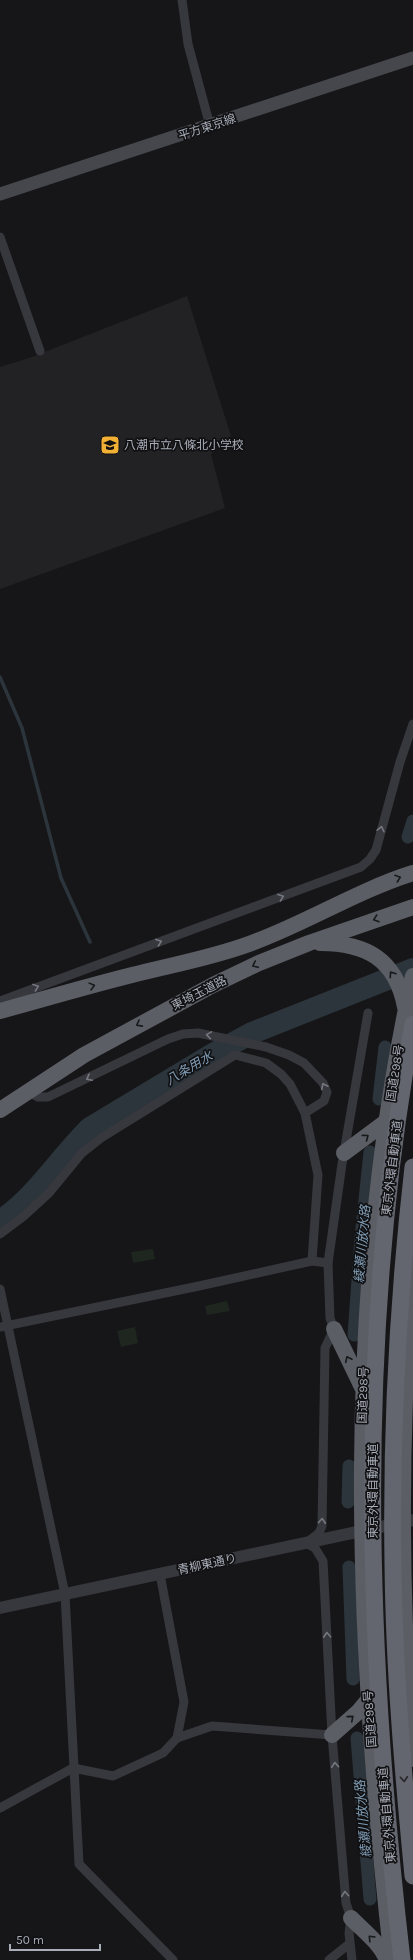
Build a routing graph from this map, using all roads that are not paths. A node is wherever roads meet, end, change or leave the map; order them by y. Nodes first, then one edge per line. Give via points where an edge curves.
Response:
1 (182, 0) edge
2 (413, 58) edge
3 (210, 126) junction
4 (0, 194) edge
5 (0, 237) edge
6 (40, 351) dead end
7 (413, 724) edge
8 (413, 873) edge
9 (413, 907) edge
10 (309, 943) junction
11 (413, 976) edge
12 (0, 1000) edge
13 (0, 1011) edge
14 (368, 1013) dead end
15 (409, 1017) edge
16 (29, 1092) junction
17 (0, 1110) edge
18 (305, 1113) junction
19 (387, 1121) junction
20 (344, 1153) junction
21 (413, 1167) edge
22 (0, 1234) edge
23 (413, 1258) edge
24 (312, 1261) junction
25 (328, 1263) junction
26 (0, 1289) edge
27 (4, 1326) edge
28 (334, 1329) junction
29 (410, 1343) edge
30 (363, 1389) junction
31 (408, 1521) edge
32 (363, 1531) junction
33 (306, 1543) junction
34 (160, 1574) junction
35 (65, 1594) junction
36 (0, 1608) edge
37 (410, 1656) edge
38 (368, 1700) junction
39 (332, 1735) junction
40 (177, 1738) junction
41 (413, 1760) edge
42 (73, 1768) junction
43 (0, 1808) edge
44 (413, 1876) edge
45 (351, 1918) junction
46 (349, 1944) junction
47 (173, 1960) edge
48 (329, 1960) edge
49 (352, 1960) edge
50 (387, 1960) edge
51 (392, 1960) edge
52 (402, 1960) edge

1 - 3 street via 188,44
2 - 3 main road, 平方東京線
3 - 4 main road, 平方東京線
5 - 6 street
12 -> 7 street via 361,867 376,850
13 -> 8 highway via 242,946 284,930 367,890
9 -> 10 highway, 東埼玉道路
15 -> 10 highway via 394,975 382,961 369,952 351,945
10 -> 16 highway, 東埼玉道路 via 219,982 128,1030 84,1055
11 - 15 highway, 国道298号
14 - 20 street
15 - 19 highway, 国道298号
15 - 52 highway, 東京外環自動車道, bridge via 406,1065 378,1311 373,1397 372,1488 373,1591 381,1749
16 - 17 highway, 東埼玉道路
18 -> 16 street via 324,1101 327,1092 324,1083 304,1063 266,1047 198,1033 168,1039 48,1097 38,1097
18 - 22 street via 290,1084 280,1074 266,1063 235,1055 101,1138 82,1153 49,1193
18 - 24 street via 318,1175
20 -> 19 highway
19 - 30 highway, 国道298号 via 373,1247
20 - 25 street
21 -> 44 highway, 東京外環自動車道, bridge via 400,1298 392,1493 398,1698
23 - 29 highway
24 - 25 street
24 - 27 street
25 - 28 street via 330,1318
26 - 27 street
27 - 35 street
30 -> 28 highway
33 -> 28 street via 319,1533 322,1526 325,1348
29 - 31 highway via 403,1430
30 - 32 highway, 国道298号
31 - 32 street, 青柳東通り
31 - 37 highway
32 - 33 street, 青柳東通り
32 - 38 highway, 国道298号
33 - 34 street, 青柳東通り
39 -> 33 street via 323,1561 315,1548
34 - 35 street, 青柳東通り
34 - 40 street via 184,1702
35 - 36 street, 青柳東通り
35 - 42 street
37 - 41 highway
39 -> 38 highway
38 - 51 highway, 国道298号
39 - 40 street via 212,1726
45 -> 39 street via 346,1903
40 - 42 street via 164,1753 113,1776
42 - 43 street
42 - 47 street via 78,1864
45 - 46 street
50 -> 45 highway via 373,1939
46 - 48 street
46 - 49 street

